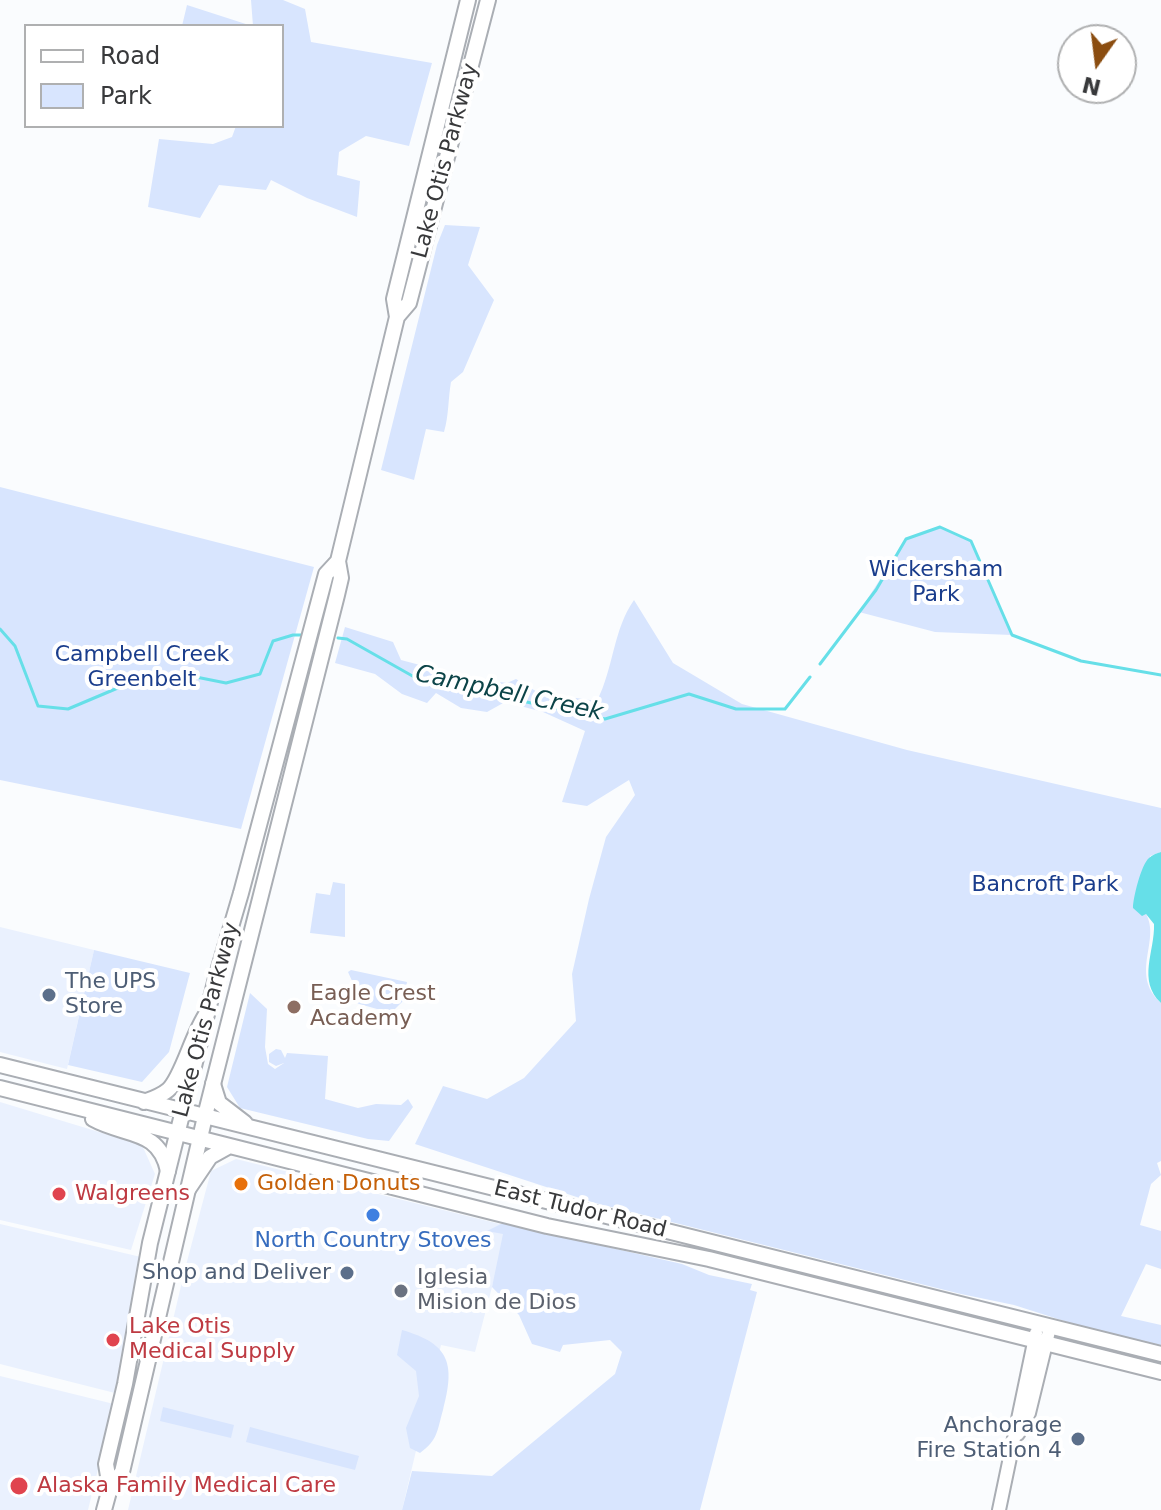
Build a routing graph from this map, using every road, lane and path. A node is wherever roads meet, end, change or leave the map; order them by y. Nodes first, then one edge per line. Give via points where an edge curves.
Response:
1 (468, 0) edge
2 (488, 0) edge
3 (397, 317) junction
4 (338, 561) junction
5 (207, 1013) junction
6 (0, 1065) edge
7 (213, 1084) junction
8 (0, 1088) edge
9 (144, 1102) junction
10 (71, 1107) junction
11 (183, 1112) junction
12 (205, 1117) junction
13 (259, 1131) junction
14 (177, 1134) junction
15 (199, 1139) junction
16 (228, 1147) junction
17 (168, 1171) junction
18 (187, 1191) junction
19 (1044, 1326) junction
20 (135, 1336) junction
21 (1041, 1342) junction
22 (1161, 1354) edge
23 (1161, 1372) edge
24 (141, 1394) junction
25 (121, 1402) junction
26 (122, 1472) junction
27 (110, 1488) junction
28 (104, 1510) edge
29 (999, 1510) edge

1 - 3 main road, Lake Otis Parkway via 394,299
2 - 3 main road, Lake Otis Parkway via 409,303
3 - 4 main road, Lake Otis Parkway
4 - 5 main road, Lake Otis Parkway via 326,574
4 - 7 main road, Lake Otis Parkway via 341,578 331,621
5 - 9 main road via 173,1085
5 - 11 main road, Lake Otis Parkway
6 - 9 main road, East Tudor Road
7 - 12 main road, Lake Otis Parkway
7 - 13 main road via 222,1107
8 - 10 main road, East Tudor Road
9 - 11 main road, East Tudor Road
10 - 14 main road, East Tudor Road
10 - 17 main road via 153,1141
11 - 12 main road, East Tudor Road
11 - 14 main road, Lake Otis Parkway
12 - 13 main road, East Tudor Road
12 - 15 main road, Lake Otis Parkway
13 - 19 main road, East Tudor Road
14 - 15 main road, East Tudor Road
14 - 17 main road, Lake Otis Parkway
15 - 16 main road, East Tudor Road
15 - 18 main road, Lake Otis Parkway
16 - 18 main road via 210,1157
16 - 21 main road, East Tudor Road
17 - 20 main road, Lake Otis Parkway
18 - 24 main road, Lake Otis Parkway
19 - 21 street
19 - 22 main road, East Tudor Road
20 - 24 main road via 133,1381
20 - 25 main road, Lake Otis Parkway
21 - 23 main road, East Tudor Road
21 - 29 street via 1018,1413
24 - 26 main road, Lake Otis Parkway
25 - 26 main road via 126,1420
25 - 27 main road, Lake Otis Parkway via 106,1464
26 - 27 main road, Lake Otis Parkway
27 - 28 main road, Lake Otis Parkway

